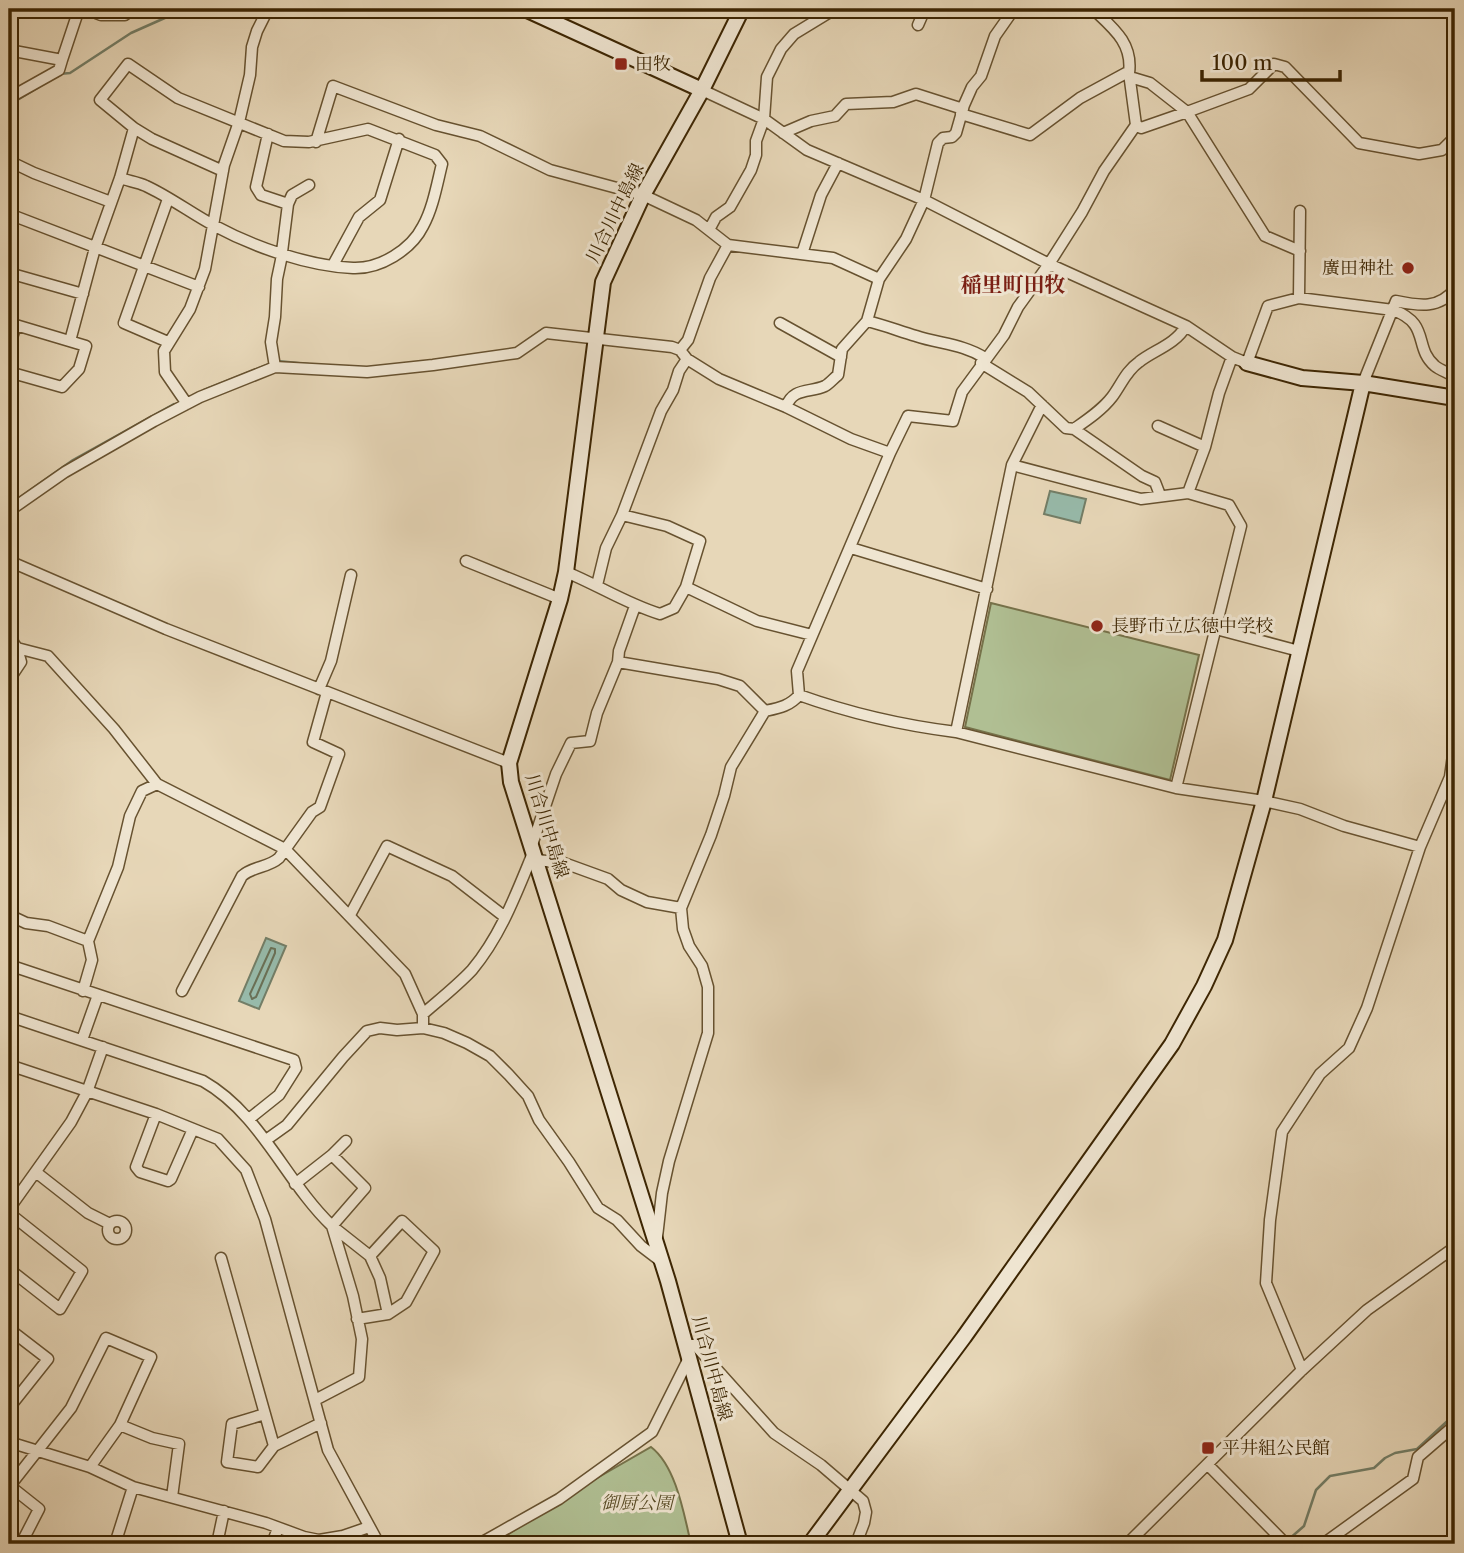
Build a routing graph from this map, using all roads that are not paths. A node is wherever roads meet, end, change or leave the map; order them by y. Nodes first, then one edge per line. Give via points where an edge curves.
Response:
1 (79, 9) edge
2 (86, 9) edge
3 (131, 9) edge
4 (268, 9) edge
5 (526, 9) edge
6 (742, 9) edge
7 (835, 9) edge
8 (925, 9) edge
9 (1014, 9) edge
10 (1093, 9) edge
11 (918, 25) dead end
12 (9, 50) edge
13 (62, 60) junction
14 (1129, 75) junction
15 (702, 90) junction
16 (9, 98) edge
17 (962, 112) junction
18 (1187, 112) junction
19 (764, 119) junction
20 (239, 122) junction
21 (1136, 125) junction
22 (134, 128) junction
23 (783, 133) junction
24 (268, 134) junction
25 (1455, 137) edge
26 (399, 139) junction
27 (316, 142) junction
28 (9, 161) edge
29 (838, 163) junction
30 (223, 172) junction
31 (120, 178) junction
32 (309, 186) dead end
33 (643, 195) junction
34 (168, 199) junction
35 (924, 200) junction
36 (111, 202) junction
37 (288, 204) junction
38 (1300, 211) dead end
39 (10, 215) edge
40 (213, 225) junction
41 (9, 226) edge
42 (709, 230) junction
43 (728, 245) junction
44 (95, 248) junction
45 (1300, 251) junction
46 (282, 254) junction
47 (802, 254) junction
48 (1049, 264) junction
49 (333, 265) junction
50 (143, 267) junction
51 (9, 273) edge
52 (879, 279) junction
53 (200, 287) junction
54 (1455, 289) edge
55 (83, 294) junction
56 (1299, 298) junction
57 (1393, 310) junction
58 (867, 321) junction
59 (780, 323) dead end
60 (12, 324) edge
61 (1186, 326) junction
62 (595, 339) junction
63 (70, 341) junction
64 (168, 342) junction
65 (9, 347) edge
66 (680, 350) junction
67 (841, 356) junction
68 (1232, 357) junction
69 (687, 359) junction
70 (983, 361) junction
71 (1247, 363) junction
72 (274, 364) junction
73 (9, 372) edge
74 (1455, 377) edge
75 (1363, 383) junction
76 (1455, 398) edge
77 (187, 404) junction
78 (1042, 405) junction
79 (786, 407) junction
80 (1158, 426) dead end
81 (1074, 429) junction
82 (1205, 447) junction
83 (890, 453) junction
84 (1012, 465) junction
85 (1188, 493) junction
86 (1160, 495) junction
87 (9, 511) edge
88 (622, 515) junction
89 (851, 548) junction
90 (9, 561) edge
91 (466, 561) dead end
92 (566, 572) junction
93 (351, 575) dead end
94 (597, 585) junction
95 (687, 587) junction
96 (987, 589) junction
97 (560, 599) junction
98 (635, 606) junction
99 (1216, 629) junction
100 (812, 635) junction
101 (9, 636) edge
102 (16, 648) junction
103 (1299, 651) junction
104 (618, 662) junction
105 (9, 680) edge
106 (323, 691) junction
107 (799, 695) junction
108 (765, 711) junction
109 (956, 732) junction
110 (1455, 741) edge
111 (509, 763) junction
112 (158, 784) junction
113 (1176, 788) junction
114 (1264, 801) junction
115 (1420, 847) junction
116 (285, 849) junction
117 (534, 852) junction
118 (681, 908) junction
119 (9, 915) edge
120 (350, 915) junction
121 (505, 917) junction
122 (88, 941) junction
123 (9, 965) edge
124 (83, 990) junction
125 (183, 991) dead end
126 (98, 995) junction
127 (423, 1014) junction
128 (9, 1016) edge
129 (423, 1028) junction
130 (82, 1040) junction
131 (103, 1047) junction
132 (9, 1065) edge
133 (87, 1092) junction
134 (156, 1114) junction
135 (249, 1119) junction
136 (193, 1129) junction
137 (266, 1140) junction
138 (346, 1141) dead end
139 (332, 1155) junction
140 (37, 1173) junction
141 (295, 1184) junction
142 (9, 1211) edge
143 (110, 1224) dead end
144 (332, 1226) junction
145 (656, 1245) junction
146 (1455, 1247) edge
147 (369, 1256) junction
148 (221, 1258) dead end
149 (662, 1262) junction
150 (9, 1269) edge
151 (388, 1314) junction
152 (357, 1319) junction
153 (9, 1329) edge
154 (688, 1352) junction
155 (1302, 1370) junction
156 (315, 1400) junction
157 (9, 1408) edge
158 (265, 1414) junction
159 (321, 1423) junction
160 (120, 1425) junction
161 (1455, 1425) edge
162 (9, 1442) edge
163 (274, 1446) junction
164 (40, 1450) junction
165 (1208, 1465) junction
166 (90, 1467) junction
167 (9, 1487) edge
168 (133, 1487) junction
169 (850, 1490) junction
170 (172, 1497) junction
171 (224, 1511) junction
172 (369, 1527) junction
173 (278, 1528) junction
174 (21, 1544) edge
175 (115, 1544) edge
176 (217, 1544) edge
177 (272, 1544) edge
178 (379, 1544) edge
179 (479, 1544) edge
180 (740, 1544) edge
181 (810, 1544) edge
182 (856, 1544) edge
183 (1127, 1544) edge
184 (1286, 1544) edge
185 (1323, 1544) edge

1 - 13 street
2 - 3 street via 101,15 125,15
4 - 20 street via 257,31
5 - 15 street
6 - 15 street, 川合川中島線
7 - 19 street via 801,29 781,49 767,77
8 - 11 street
9 - 17 street via 995,36
10 - 14 street via 1128,47
12 - 13 street
13 - 16 street via 59,70
14 - 17 street via 1080,98 1030,135
14 - 18 street via 1150,83
14 - 21 street
15 - 19 street
15 - 33 street, 川合川中島線
17 - 23 street via 916,94 893,102 846,104 835,116
17 - 35 street via 956,133 938,143
18 - 21 street via 1141,128
18 - 25 street via 1248,89 1274,64 1285,67 1360,144 1419,154 1442,150
18 - 45 street via 1265,236
19 - 23 street
19 - 42 street via 751,170
20 - 22 street via 178,98 128,64 100,100
20 - 24 street
20 - 30 street
21 - 48 street
22 - 30 street
22 - 31 street
23 - 29 street
24 - 27 street via 295,143
24 - 37 street via 257,187 261,195
26 - 27 street via 368,129
26 - 49 street via 380,200 359,217
26 - 49 street via 435,155 442,164 423,226 401,251 386,260 354,268
27 - 33 street via 333,86 436,125 480,136 550,170
28 - 36 street
29 - 35 street
29 - 47 street
30 - 40 street
31 - 34 street via 145,185
31 - 36 street
32 - 37 street via 292,195
33 - 42 street
33 - 62 street, 川合川中島線 via 603,282
34 - 40 street
34 - 50 street
35 - 48 street
35 - 52 street via 906,239
36 - 44 street
37 - 46 street
38 - 45 street
39 - 41 street
39 - 44 street
40 - 46 street via 249,244
40 - 53 street
42 - 43 street
43 - 47 street
43 - 66 street via 709,278 688,340
44 - 50 street
44 - 55 street
45 - 56 street
46 - 49 street
46 - 72 street via 271,342
47 - 52 street via 833,258
48 - 61 street
48 - 70 street
50 - 53 street
50 - 64 street via 124,323
51 - 55 street
52 - 58 street
53 - 64 street
54 - 57 street via 1437,304 1396,301
55 - 63 street
56 - 57 street
56 - 71 street via 1268,306
57 - 74 street via 1417,326 1427,355
57 - 75 street
58 - 67 street
58 - 70 street via 960,346
59 - 67 street
60 - 63 street
60 - 65 street
61 - 68 street
61 - 81 street via 1159,351 1139,361 1111,398
62 - 66 street
62 - 72 street via 546,333 517,353 367,372
62 - 92 street, 川合川中島線
63 - 73 street via 86,346 79,369 62,387
64 - 77 street via 165,372
66 - 69 street
67 - 79 street via 838,375 824,387 804,389 787,401
68 - 71 street
68 - 82 street
69 - 79 street via 719,379
69 - 88 street via 661,411
70 - 78 street
70 - 83 street via 962,392 953,421 908,416
71 - 75 street via 1302,378
72 - 77 street
75 - 76 street
75 - 103 street
77 - 87 street via 65,472
78 - 81 street via 1066,428
78 - 84 street
79 - 83 street
80 - 82 street
81 - 86 street via 1155,482
82 - 85 street
83 - 89 street
84 - 86 street via 1141,499
84 - 96 street
85 - 86 street
85 - 99 street via 1229,505 1241,526
88 - 94 street via 606,548
88 - 95 street via 667,526 700,541
89 - 96 street
89 - 100 street
90 - 106 street
91 - 97 street
92 - 94 street
92 - 97 street, 川合川中島線
93 - 106 street
94 - 98 street
95 - 98 street via 674,608 660,614
95 - 100 street via 757,621
96 - 109 street
97 - 111 street, 川合川中島線
98 - 104 street
99 - 103 street
99 - 113 street
100 - 107 street via 797,671
101 - 102 street
102 - 105 street via 21,662
102 - 112 street via 48,656
103 - 114 street
104 - 108 street via 740,686
104 - 117 street via 590,741 571,743 556,774
106 - 111 street
106 - 116 street via 313,742 340,754 320,807
107 - 108 street via 782,708
107 - 109 street via 847,712
108 - 118 street via 731,767 714,826
109 - 113 street
110 - 115 street via 1450,777
111 - 117 street, 川合川中島線
112 - 116 street
112 - 122 street via 142,791 136,800 118,867
113 - 114 street
114 - 115 street
114 - 169 street via 1225,940 1172,1044
115 - 155 street via 1367,1008 1349,1048 1320,1074 1282,1132 1266,1283
116 - 120 street
116 - 125 street via 272,864 250,869 242,876
117 - 118 street via 608,879 647,902
117 - 121 street
117 - 145 street, 川合川中島線
118 - 145 street via 683,929 708,987 708,1032 669,1161
119 - 122 street
120 - 121 street via 387,846 452,876
120 - 127 street via 405,974
121 - 127 street via 472,970
122 - 124 street via 92,960
123 - 124 street
124 - 126 street
126 - 130 street
126 - 135 street via 294,1060 296,1068 279,1095
127 - 129 street
128 - 130 street
129 - 137 street via 368,1031 287,1125
129 - 149 street via 490,1056 528,1096 598,1209 617,1220
130 - 131 street
131 - 133 street
131 - 135 street via 203,1081
132 - 133 street
133 - 134 street
133 - 140 street
134 - 136 street
134 - 136 street via 136,1167 140,1172 172,1179
135 - 137 street
136 - 156 street via 218,1139 246,1170 265,1219
137 - 141 street
138 - 139 street
139 - 141 street
139 - 144 street via 365,1188
140 - 142 street
140 - 143 street via 88,1213
141 - 144 street
142 - 150 street via 82,1271 60,1309
144 - 147 street
144 - 152 street
145 - 149 street, 川合川中島線
146 - 155 street via 1367,1310
147 - 151 street via 380,1278
147 - 151 street via 402,1221 434,1251 406,1302
148 - 158 street
149 - 154 street, 川合川中島線
151 - 152 street
152 - 156 street via 362,1339 359,1377
153 - 157 street via 48,1359
154 - 169 street via 695,1345 774,1433
154 - 179 street via 652,1432 559,1499
154 - 180 street, 川合川中島線
155 - 165 street
156 - 159 street
158 - 163 street
158 - 163 street via 232,1424 227,1462 258,1467
159 - 163 street
159 - 172 street via 328,1450
160 - 164 street via 151,1357 106,1338 71,1408
160 - 166 street
160 - 170 street via 178,1444
161 - 185 street via 1418,1457 1413,1479
162 - 164 street
164 - 166 street
164 - 167 street
165 - 183 street
165 - 184 street
166 - 168 street
167 - 174 street via 39,1509
168 - 170 street
168 - 175 street
169 - 181 street
169 - 182 street via 863,1500 866,1512
170 - 171 street
171 - 173 street
171 - 176 street
172 - 173 street via 319,1540
172 - 178 street
173 - 177 street

